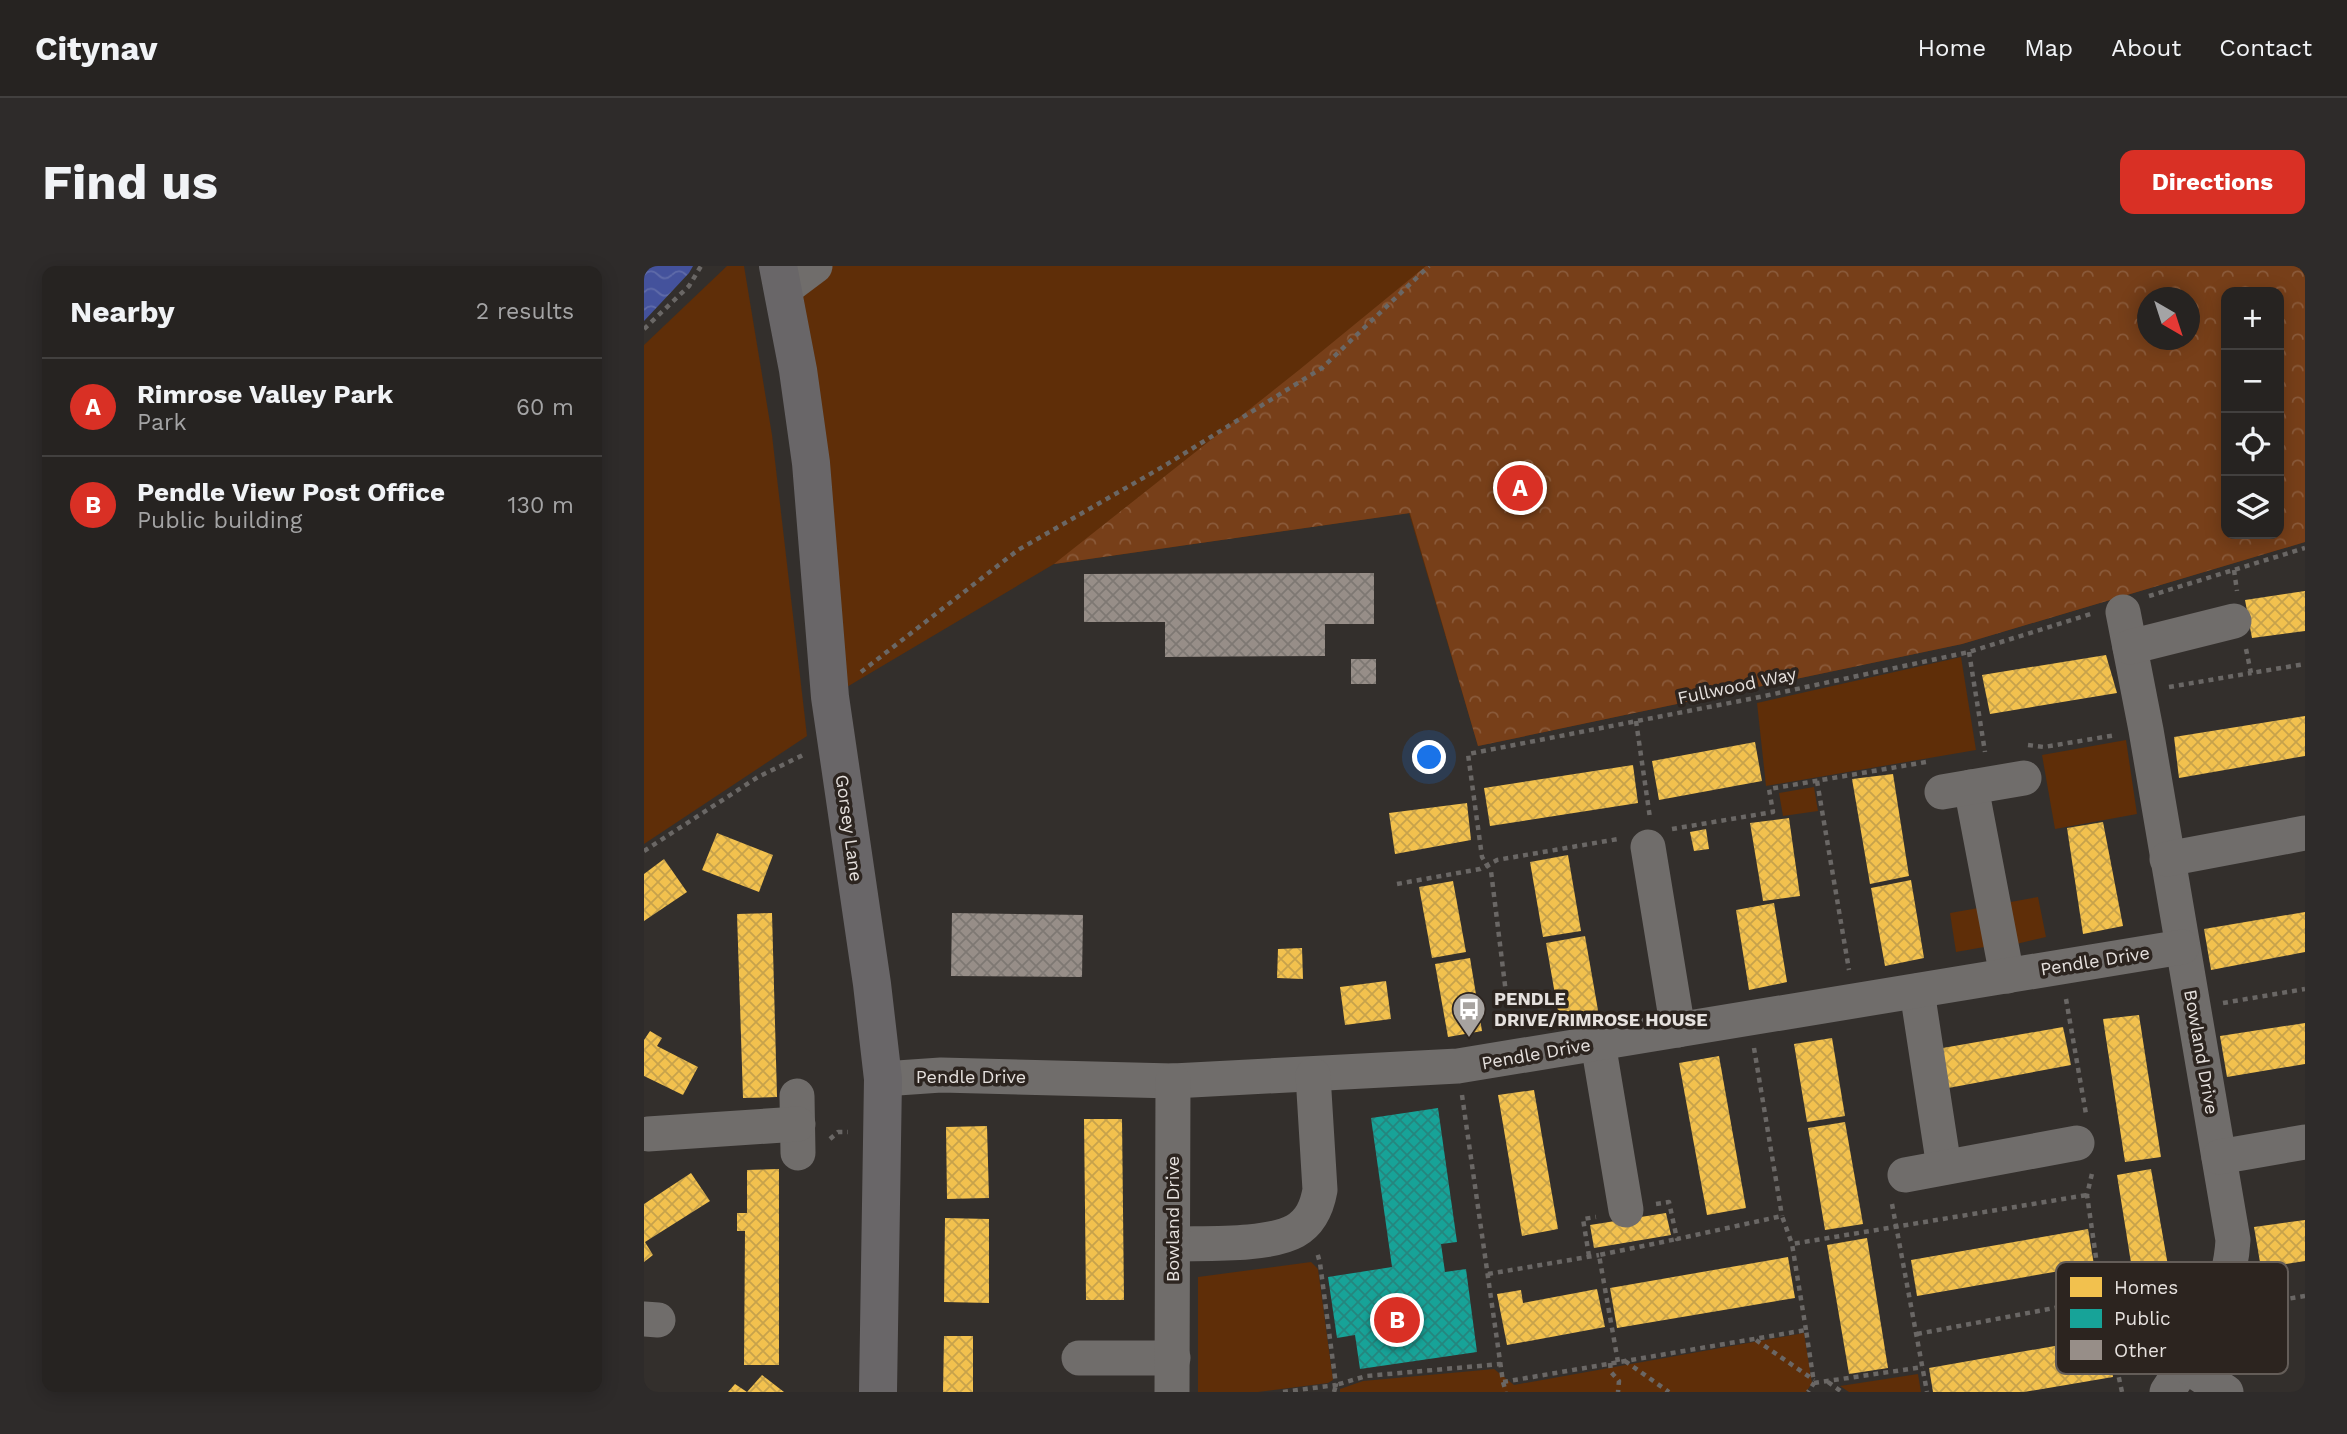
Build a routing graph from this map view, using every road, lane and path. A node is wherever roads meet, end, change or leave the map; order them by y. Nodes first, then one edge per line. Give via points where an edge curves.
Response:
1 (701, 266) edge
2 (815, 266) edge
3 (1429, 266) edge
4 (780, 278) edge
5 (644, 329) edge
6 (2305, 548) edge
7 (2123, 607) junction
8 (2234, 621) joint
9 (2130, 646) junction
10 (1969, 652) junction
11 (2305, 664) edge
12 (2250, 673) junction
13 (2139, 692) junction
14 (830, 697) junction
15 (1636, 721) junction
16 (2146, 730) junction
17 (836, 739) junction
18 (1997, 750) dead end
19 (1985, 752) junction
20 (2022, 762) joint
21 (1957, 773) junction
22 (1817, 780) junction
23 (2305, 833) edge
24 (1650, 840) junction
25 (644, 851) edge
26 (2167, 859) junction
27 (1488, 866) junction
28 (1397, 884) dead end
29 (2182, 947) junction
30 (2061, 966) junction
31 (2007, 976) junction
32 (2305, 989) edge
33 (1917, 991) junction
34 (1854, 1002) junction
35 (2194, 1008) junction
36 (1749, 1018) junction
37 (1678, 1030) junction
38 (1598, 1043) junction
39 (1514, 1058) junction
40 (1458, 1066) junction
41 (1313, 1075) junction
42 (883, 1079) junction
43 (1173, 1081) junction
44 (798, 1125) dead end
45 (646, 1134) edge
46 (2083, 1141) junction
47 (2305, 1142) edge
48 (2219, 1157) junction
49 (1944, 1167) junction
50 (1905, 1175) joint
51 (2087, 1195) junction
52 (1626, 1210) joint
53 (1782, 1216) junction
54 (1307, 1221) junction
55 (1896, 1226) junction
56 (1677, 1239) junction
57 (1174, 1244) junction
58 (1791, 1244) junction
59 (1599, 1255) junction
60 (2097, 1262) edge
61 (2231, 1262) edge
62 (1488, 1274) junction
63 (2056, 1307) edge
64 (1807, 1330) junction
65 (1917, 1335) junction
66 (1755, 1339) junction
67 (1079, 1358) dead end
68 (1173, 1358) junction
69 (1625, 1361) junction
70 (1618, 1362) junction
71 (1610, 1363) junction
72 (1501, 1364) junction
73 (1923, 1367) junction
74 (2118, 1374) edge
75 (2176, 1378) edge
76 (1503, 1382) junction
77 (1814, 1382) junction
78 (1828, 1382) junction
79 (1336, 1385) junction
80 (878, 1392) edge
81 (1172, 1392) edge
82 (1283, 1392) edge
83 (1335, 1392) edge
84 (1506, 1392) edge
85 (1618, 1392) edge
86 (1670, 1392) edge
87 (1808, 1392) edge
88 (1843, 1392) edge
89 (1927, 1392) edge
90 (2122, 1392) edge
91 (2226, 1392) edge

1 - 5 path via 689,286
2 - 4 street
3 - 14 path via 1322,368 1018,550
4 - 14 main road, Gorsey Lane via 811,463
6 - 7 path, Fullwood Way
7 - 9 street, Bowland Drive
7 - 10 path, Fullwood Way
8 - 9 street
8 - 12 path via 2241,620
9 - 13 street, Bowland Drive
10 - 15 path, Fullwood Way
10 - 19 path
11 - 12 path
12 - 13 path
13 - 16 street, Bowland Drive
14 - 17 main road, Gorsey Lane
15 - 24 path
15 - 27 path, Fullwood Way via 1468,754 1482,857
16 - 20 path via 2045,747 2032,744
16 - 26 street, Bowland Drive
17 - 25 path via 758,777
17 - 42 main road, Gorsey Lane
18 - 19 path
19 - 21 path
20 - 21 street
21 - 22 path
21 - 31 street
22 - 24 path via 1769,789 1773,812
22 - 34 path
23 - 26 street
24 - 27 path via 1497,860
24 - 37 street
26 - 29 street, Bowland Drive
27 - 28 path
27 - 39 path, Fullwood Way
29 - 30 street, Pendle Drive
29 - 35 street, Bowland Drive
30 - 31 street, Pendle Drive
30 - 46 path
31 - 33 street, Pendle Drive
32 - 35 path
33 - 34 street, Pendle Drive
33 - 49 street
34 - 36 street, Pendle Drive
35 - 48 street, Bowland Drive
36 - 37 street, Pendle Drive
36 - 53 path
37 - 38 street, Pendle Drive
38 - 39 street, Pendle Drive
38 - 52 street
39 - 40 street, Pendle Drive
40 - 41 street, Pendle Drive
40 - 62 path
41 - 43 street, Pendle Drive
41 - 54 street via 1320,1190
42 - 43 street, Pendle Drive via 941,1075
42 - 80 main road, Gorsey Lane
43 - 57 street, Bowland Drive
44 - 45 street
46 - 49 street
46 - 51 path via 2094,1167
47 - 48 street
48 - 61 street, Bowland Drive via 2232,1240
49 - 50 street
50 - 55 path via 1888,1180
51 - 55 path
51 - 60 path
52 - 56 path via 1669,1202
53 - 56 path
53 - 58 path
54 - 57 street via 1282,1236
54 - 79 path via 1320,1263
55 - 58 path
55 - 65 path
56 - 59 path
57 - 68 street, Bowland Drive
58 - 64 path
59 - 62 path
59 - 70 path
62 - 72 path
63 - 65 path
64 - 66 path
64 - 77 path
65 - 73 path
66 - 69 path
66 - 77 path
67 - 68 street
68 - 81 street, Bowland Drive
69 - 70 path
69 - 86 path
70 - 71 path
71 - 76 path
71 - 85 path via 1619,1381
72 - 76 path
72 - 79 path via 1366,1376
73 - 78 path
73 - 89 path
74 - 90 path
75 - 91 street, Bowland Drive
76 - 84 path
77 - 78 path
77 - 87 path
78 - 88 path
79 - 82 path
79 - 83 path

